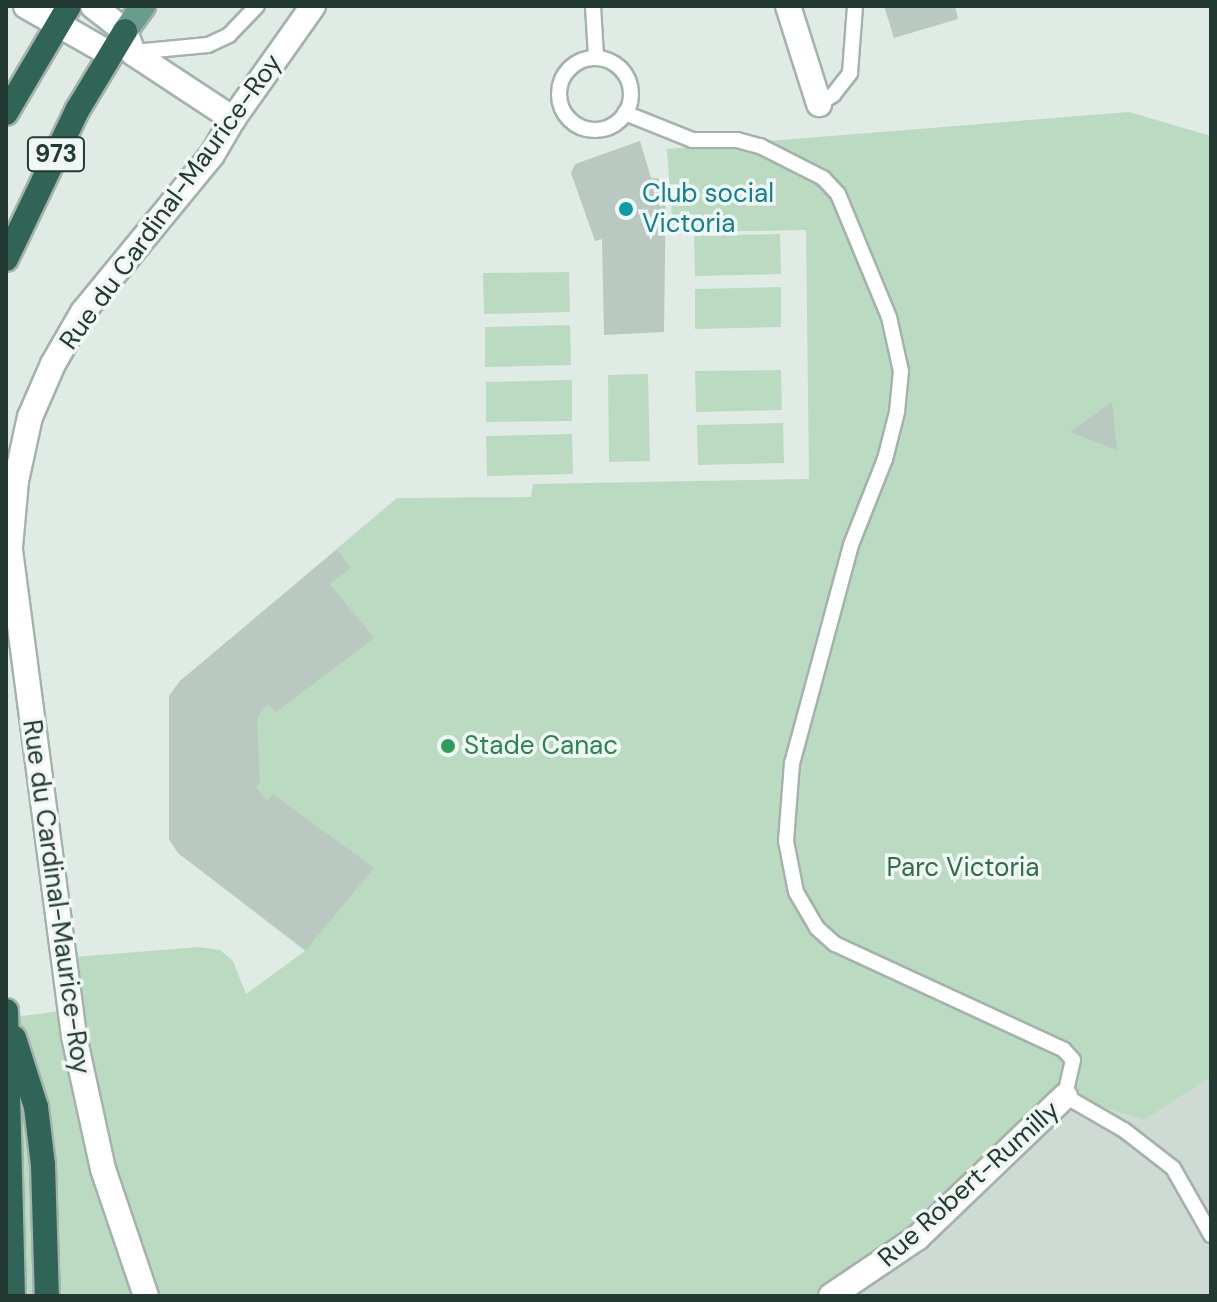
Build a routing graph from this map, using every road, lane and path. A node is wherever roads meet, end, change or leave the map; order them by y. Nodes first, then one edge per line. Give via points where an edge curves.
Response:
1 (26, 6) edge
2 (93, 6) edge
3 (143, 6) edge
4 (257, 6) edge
5 (313, 6) edge
6 (788, 6) edge
7 (855, 6) edge
8 (589, 10) edge
9 (63, 15) edge
10 (123, 46) junction
11 (596, 57) junction
12 (819, 104) joint
13 (6, 113) edge
14 (625, 113) junction
15 (233, 119) junction
16 (6, 259) edge
17 (6, 1011) edge
18 (7, 1018) edge
19 (1065, 1096) junction
20 (1211, 1235) edge
21 (13, 1296) edge
22 (47, 1296) edge
23 (146, 1296) edge
24 (831, 1296) edge

1 - 9 street
2 - 10 street
3 - 10 main road
4 - 10 lane via 229,35 208,45
5 - 15 street, Rue du Cardinal-Maurice-Roy
6 - 12 street
7 - 12 lane via 850,73
8 - 11 lane
9 - 10 street
9 - 13 highway, 973
10 - 15 street
10 - 16 highway, 973
11 - 14 lane via 624,72 631,92
11 - 14 lane via 574,64 560,82 566,115 596,130
14 - 19 lane via 692,140 760,146 823,178 838,194 889,317 901,371 885,459 851,545 792,763 786,841 796,892 817,928 835,944 1064,1050 1073,1060
15 - 23 street, Rue du Cardinal-Maurice-Roy via 212,155 83,312 53,364 30,417 16,481 10,547 74,1036 103,1169
17 - 18 highway
18 - 21 highway
18 - 22 highway via 36,1107
19 - 20 lane via 1124,1130 1173,1168
19 - 24 street, Rue Robert-Rumilly via 917,1238

